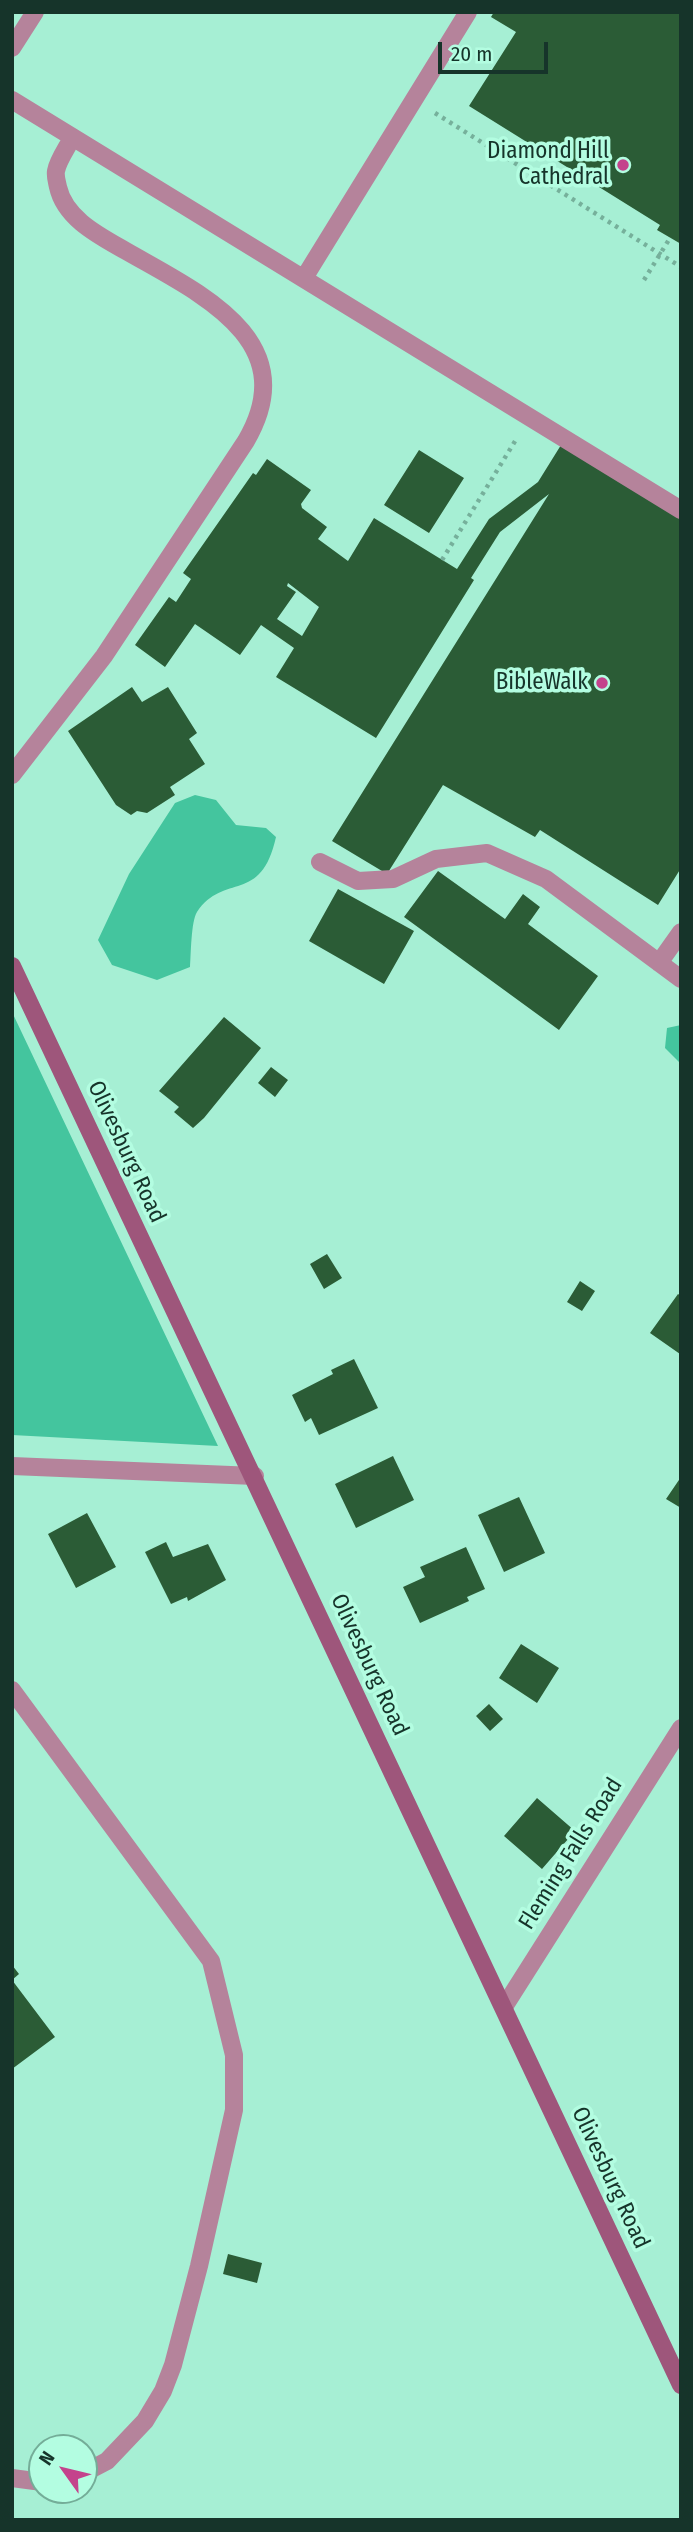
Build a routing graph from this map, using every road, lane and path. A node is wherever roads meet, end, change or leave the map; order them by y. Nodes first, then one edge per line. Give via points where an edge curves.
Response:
1 (35, 12) edge
2 (468, 12) edge
3 (12, 48) edge
4 (12, 100) edge
5 (429, 109) dead end
6 (72, 138) junction
7 (670, 238) dead end
8 (660, 254) junction
9 (681, 267) edge
10 (304, 278) junction
11 (644, 280) dead end
12 (530, 418) junction
13 (681, 510) edge
14 (442, 560) dead end
15 (12, 775) edge
16 (320, 862) dead end
17 (681, 932) edge
18 (659, 963) junction
19 (12, 966) edge
20 (681, 979) edge
21 (12, 1466) edge
22 (255, 1476) junction
23 (12, 1690) edge
24 (681, 1728) edge
25 (503, 2007) junction
26 (681, 2385) edge
27 (98, 2466) edge

1 - 3 street
2 - 10 street
4 - 6 street
5 - 8 path
6 - 10 street
6 - 15 street via 55,173 61,198 76,218 97,235 186,285 235,321 259,359 264,394 259,418 239,452 104,656
7 - 8 path
8 - 9 path
8 - 11 path
10 - 12 street
12 - 13 street
12 - 14 path
16 - 18 street via 358,881 393,879 436,859 487,853 546,879
17 - 18 street
18 - 20 street
19 - 22 main road, Olivesburg Road
21 - 22 street
22 - 25 main road, Olivesburg Road
23 - 27 street via 211,1961 234,2055 234,2110 173,2365 145,2421
24 - 25 street, Fleming Falls Road
25 - 26 main road, Olivesburg Road

